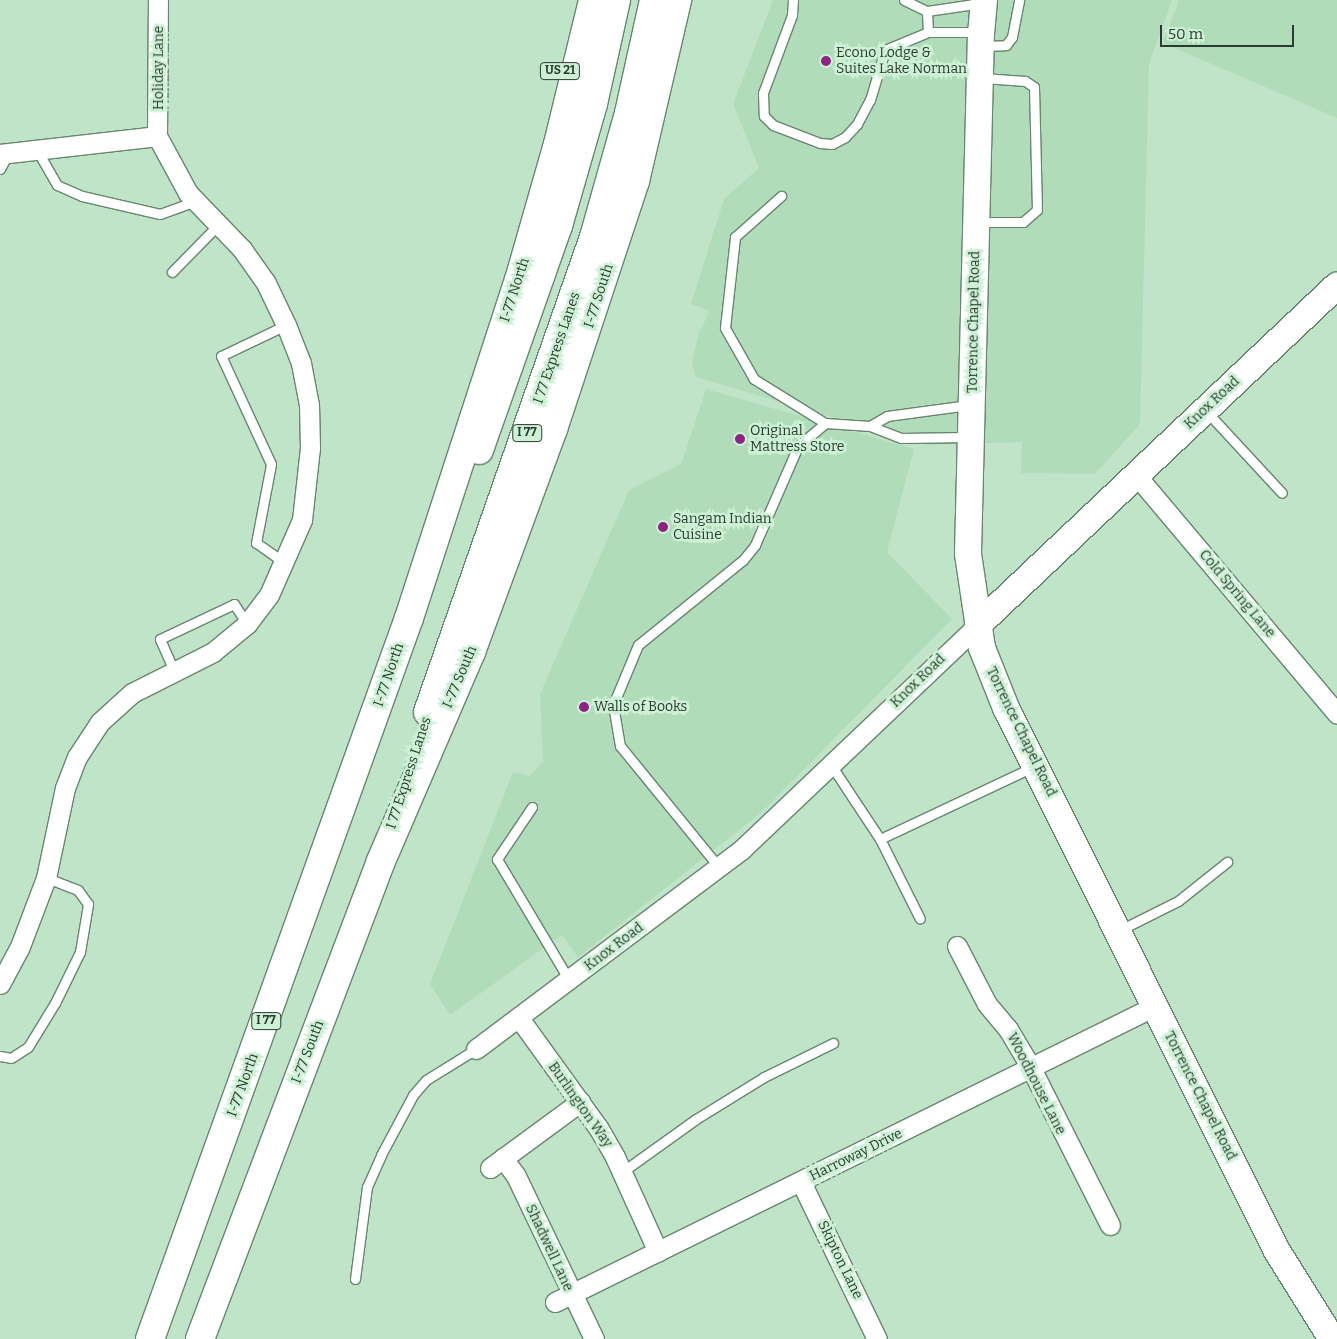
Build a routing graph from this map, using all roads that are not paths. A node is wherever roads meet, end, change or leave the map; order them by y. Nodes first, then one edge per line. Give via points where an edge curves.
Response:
1 (158, 0) edge
2 (574, 0) edge
3 (593, 0) edge
4 (616, 0) edge
5 (654, 0) edge
6 (677, 0) edge
7 (682, 0) edge
8 (793, 0) edge
9 (904, 0) edge
10 (1019, 0) edge
11 (984, 1) edge
12 (927, 11) junction
13 (928, 32) junction
14 (981, 39) junction
15 (666, 55) junction
16 (980, 78) junction
17 (157, 136) junction
18 (558, 144) junction
19 (38, 152) junction
20 (3, 159) edge
21 (781, 196) dead end
22 (196, 200) junction
23 (976, 222) junction
24 (219, 223) junction
25 (172, 272) dead end
26 (1337, 285) edge
27 (286, 325) junction
28 (973, 405) junction
29 (1205, 410) junction
30 (825, 423) junction
31 (870, 426) junction
32 (973, 437) junction
33 (1136, 475) junction
34 (1282, 493) dead end
35 (285, 563) junction
36 (410, 618) junction
37 (247, 624) junction
38 (978, 625) junction
39 (175, 674) junction
40 (1337, 714) edge
41 (831, 765) junction
42 (1035, 765) junction
43 (532, 807) dead end
44 (880, 839) junction
45 (381, 861) junction
46 (1227, 862) dead end
47 (718, 866) junction
48 (46, 878) junction
49 (920, 918) dead end
50 (1118, 931) junction
51 (956, 946) dead end
52 (570, 980) junction
53 (0, 984) edge
54 (1155, 1006) junction
55 (519, 1018) junction
56 (833, 1043) dead end
57 (476, 1050) joint
58 (0, 1056) edge
59 (1030, 1066) junction
60 (580, 1102) junction
61 (622, 1172) junction
62 (801, 1182) junction
63 (1110, 1225) dead end
64 (658, 1252) junction
65 (355, 1279) dead end
66 (563, 1298) junction
67 (150, 1339) edge
68 (200, 1339) edge
69 (594, 1339) edge
70 (877, 1339) edge
71 (1332, 1339) edge

1 - 17 street, Holiday Lane
2 - 18 highway, US 21 via 560,69
3 - 18 highway, I-77 North / I 77
4 - 36 highway, I 77 via 579,156 539,287 496,409
5 - 45 highway, I 77 Express Lanes / I 77 via 622,139 583,272 450,644
6 - 15 highway, I-77 South / I 77
7 - 15 highway
8 - 13 lane via 792,15 763,93 764,116 773,125 820,143 838,140 857,124 870,100 885,50
9 - 12 lane
10 - 14 lane via 1012,37 1006,45
11 - 12 lane via 944,11
11 - 14 street, Torrence Chapel Road
12 - 13 lane
13 - 14 lane
14 - 16 street, Torrence Chapel Road
15 - 45 highway, I-77 South / I 77 via 632,190 572,376 471,652
16 - 23 street, Torrence Chapel Road
16 - 23 lane via 1025,81 1034,87 1037,210 1023,222
17 - 19 street
17 - 22 street via 174,172
18 - 36 highway, I-77 North / I 77 via 519,280
19 - 20 street
19 - 22 lane via 57,185 82,196 160,214
21 - 30 lane via 735,237 725,328 754,379
22 - 24 street
23 - 28 street, Torrence Chapel Road
24 - 25 lane
24 - 27 street via 266,283
26 - 29 street, Knox Road
27 - 35 street via 301,363 309,404 310,448 302,520
27 - 35 lane via 221,356 271,464 256,543
28 - 31 lane via 887,416
28 - 32 street, Torrence Chapel Road
29 - 33 street, Knox Road
29 - 34 lane
30 - 31 lane
30 - 47 lane via 798,446 755,545 743,560 638,646 613,705 620,746
31 - 32 lane via 901,438
32 - 38 street, Torrence Chapel Road via 968,554
33 - 38 street, Knox Road
33 - 40 street, Cold Spring Lane
35 - 37 street via 269,595
36 - 67 highway, I-77 North / I 77
37 - 39 street via 213,652
37 - 39 lane via 234,604 160,639
38 - 41 street, Knox Road
38 - 42 street, Torrence Chapel Road via 986,659
39 - 48 street via 132,693 100,722 77,757 65,788
41 - 44 lane
41 - 47 street, Knox Road via 742,849
42 - 44 lane
42 - 50 street, Torrence Chapel Road
43 - 52 lane via 497,859
44 - 49 lane
45 - 68 highway, I-77 South / I 77
46 - 50 lane via 1178,901
47 - 52 street, Knox Road
48 - 53 street via 19,949
48 - 58 lane via 78,890 88,904 80,952 55,1003 28,1047 11,1058
50 - 54 street, Torrence Chapel Road
51 - 59 street, Woodhouse Lane via 987,1004 1008,1029
52 - 55 street, Knox Road
54 - 59 street, Harroway Drive
54 - 71 street, Torrence Chapel Road via 1278,1250
55 - 57 street, Knox Road
55 - 60 street, Burlington Way
56 - 61 lane via 764,1077 696,1119
57 - 65 lane via 426,1080 413,1096 381,1155 367,1187
59 - 62 street, Harroway Drive
59 - 63 street, Woodhouse Lane
60 - 61 street, Burlington Way
60 - 66 street, Shadwell Lane via 497,1163 516,1176
61 - 64 street, Burlington Way
62 - 64 street, Harroway Drive
62 - 70 street, Skipton Lane
64 - 66 street, Harroway Drive
66 - 69 street, Shadwell Lane

